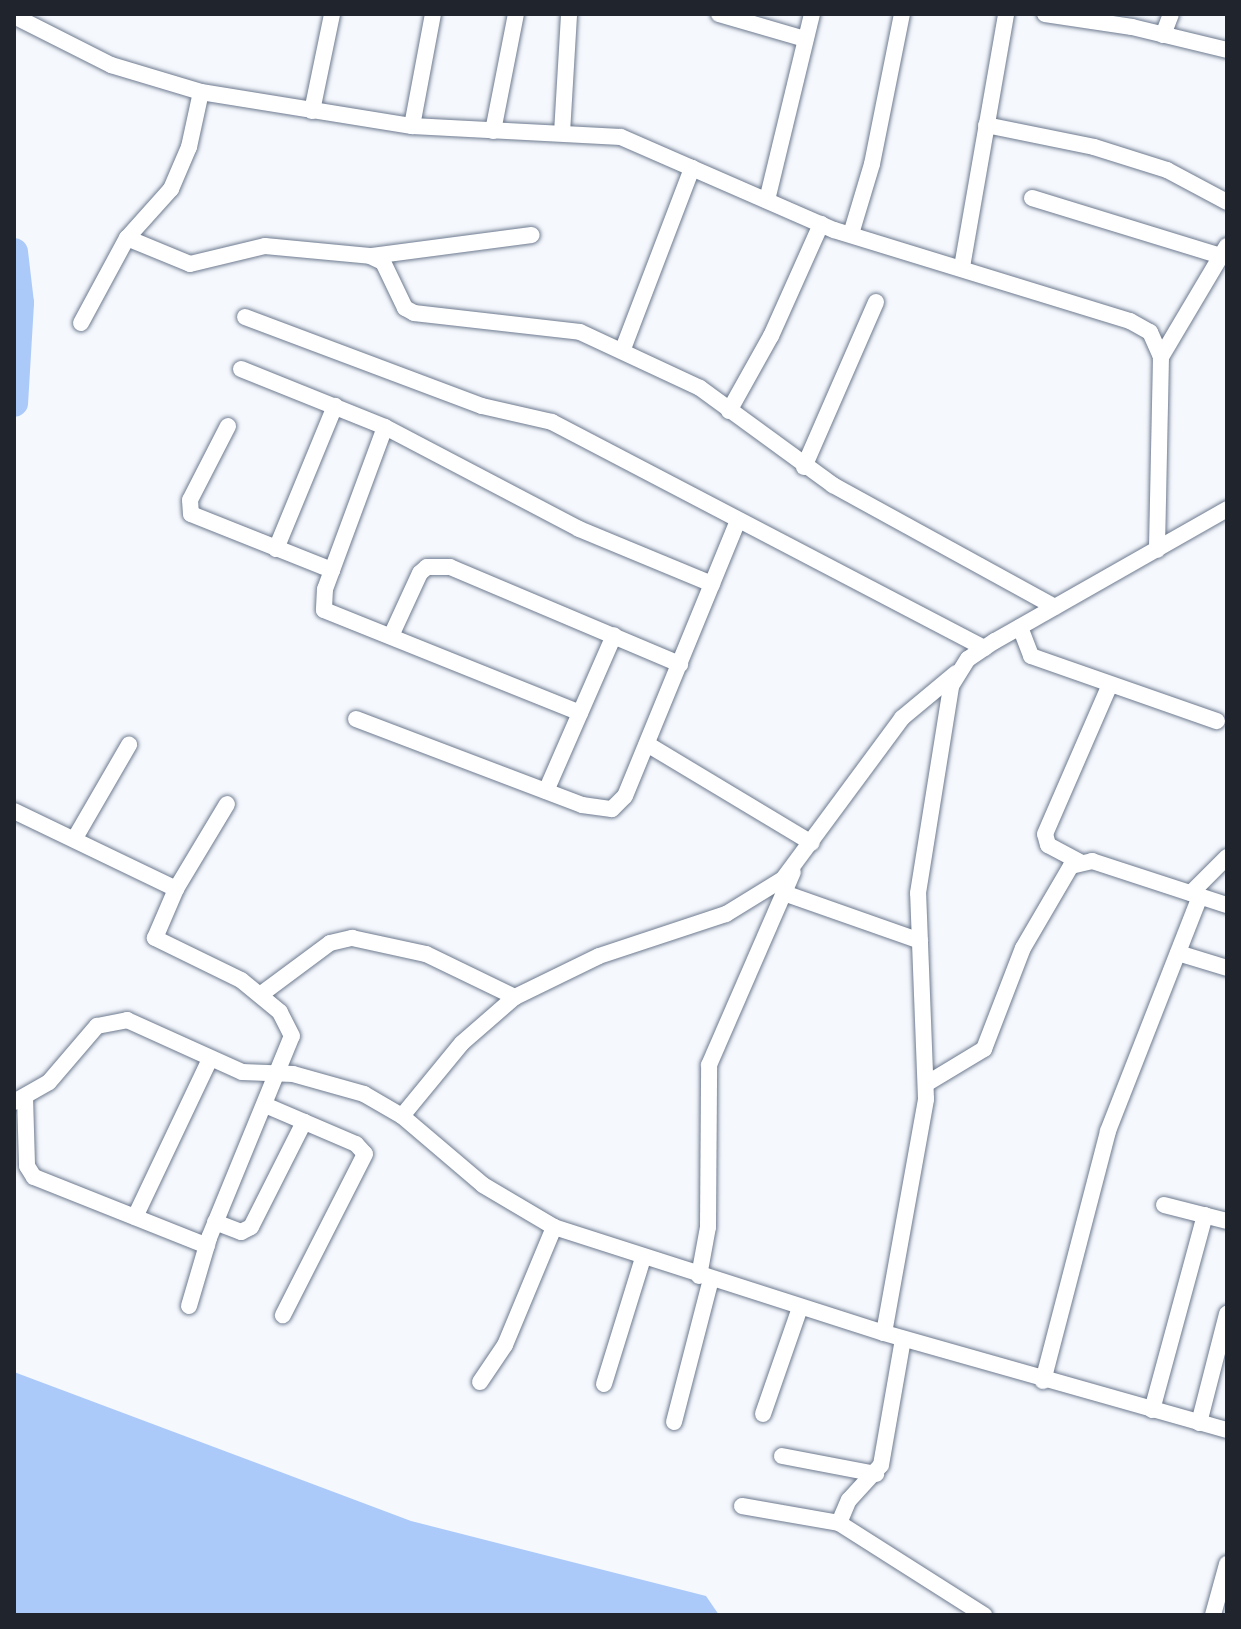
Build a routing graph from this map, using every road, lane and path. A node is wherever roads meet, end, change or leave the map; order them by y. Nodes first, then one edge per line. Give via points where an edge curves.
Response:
1 (332, 14) edge
2 (433, 14) edge
3 (516, 14) edge
4 (569, 14) edge
5 (719, 14) edge
6 (812, 14) edge
7 (902, 14) edge
8 (1006, 14) edge
9 (1045, 14) edge
10 (1171, 14) edge
11 (1064, 15) edge
12 (14, 16) edge
13 (1163, 35) junction
14 (805, 39) junction
15 (1227, 50) edge
16 (201, 92) junction
17 (312, 111) junction
18 (986, 125) junction
19 (412, 126) junction
20 (493, 131) junction
21 (562, 133) junction
22 (692, 168) junction
23 (1032, 198) dead end
24 (767, 200) junction
25 (1227, 202) edge
26 (821, 224) junction
27 (851, 234) junction
28 (532, 235) dead end
29 (127, 238) junction
30 (1224, 251) edge
31 (370, 256) junction
32 (962, 267) junction
33 (876, 302) dead end
34 (245, 317) dead end
35 (81, 323) dead end
36 (623, 349) junction
37 (1161, 357) junction
38 (241, 369) dead end
39 (335, 406) junction
40 (729, 411) junction
41 (228, 426) dead end
42 (385, 427) junction
43 (804, 467) junction
44 (1227, 509) edge
45 (738, 520) junction
46 (276, 549) junction
47 (1157, 550) junction
48 (332, 570) junction
49 (712, 584) junction
50 (1055, 607) junction
51 (1020, 627) junction
52 (614, 635) junction
53 (391, 636) junction
54 (984, 648) junction
55 (680, 664) junction
56 (957, 672) junction
57 (1109, 687) junction
58 (580, 713) junction
59 (356, 719) dead end
60 (1217, 721) dead end
61 (647, 744) junction
62 (129, 745) dead end
63 (546, 791) junction
64 (227, 804) dead end
65 (14, 811) edge
66 (75, 838) junction
67 (812, 843) junction
68 (1227, 857) edge
69 (1080, 862) junction
70 (796, 867) junction
71 (176, 889) junction
72 (784, 893) junction
73 (1196, 894) junction
74 (1227, 905) edge
75 (920, 941) junction
76 (1178, 953) junction
77 (1227, 968) edge
78 (260, 995) junction
79 (515, 997) junction
80 (210, 1059) junction
81 (279, 1074) junction
82 (926, 1084) junction
83 (19, 1100) edge
84 (265, 1105) junction
85 (402, 1116) junction
86 (304, 1122) junction
87 (1164, 1205) dead end
88 (1205, 1215) junction
89 (135, 1217) junction
90 (1227, 1221) edge
91 (215, 1222) junction
92 (554, 1227) junction
93 (207, 1246) junction
94 (643, 1258) junction
95 (705, 1278) junction
96 (189, 1306) dead end
97 (800, 1308) junction
98 (1227, 1314) edge
99 (283, 1315) dead end
100 (884, 1333) junction
101 (903, 1339) junction
102 (1043, 1381) junction
103 (480, 1382) dead end
104 (604, 1384) dead end
105 (1152, 1410) junction
106 (763, 1414) dead end
107 (674, 1422) dead end
108 (1199, 1423) junction
109 (1227, 1430) edge
110 (782, 1456) dead end
111 (876, 1474) junction
112 (742, 1506) dead end
113 (839, 1523) junction
114 (1227, 1564) edge
115 (984, 1615) edge
116 (1213, 1615) edge

1 - 17 street
2 - 19 street
3 - 20 street
4 - 21 street
5 - 14 street
6 - 14 street
7 - 27 street via 872,164
8 - 18 street
9 - 11 street
10 - 13 street
11 - 13 street
12 - 16 street via 111,65
13 - 15 street
14 - 24 street
16 - 17 street
16 - 29 street via 189,147 171,189
17 - 19 street
18 - 25 street via 1094,147 1167,170
18 - 32 street
19 - 20 street
20 - 21 street
21 - 22 street via 621,137
22 - 24 street
22 - 36 street
23 - 30 street
24 - 26 street
26 - 27 street
26 - 40 street via 771,336
27 - 32 street
28 - 31 street
29 - 31 street via 190,264 265,246
29 - 35 street
30 - 37 street
31 - 36 street via 383,262 405,308 414,313 554,327
32 - 37 street via 1130,321 1150,332
33 - 43 street
34 - 45 street via 482,406 552,422
36 - 40 street via 700,388
37 - 47 street
38 - 39 street
39 - 42 street
39 - 46 street
40 - 43 street
41 - 46 street via 190,500 191,514
42 - 48 street
42 - 49 street via 579,529
43 - 50 street
44 - 47 street
45 - 49 street
45 - 54 street
46 - 48 street
47 - 50 street
48 - 53 street via 324,610
49 - 55 street
50 - 51 street
51 - 54 street
51 - 57 street via 1031,656
52 - 53 street via 450,567 436,566 420,573
52 - 55 street
52 - 58 street
53 - 58 street
54 - 56 street
55 - 61 street
56 - 67 street via 902,718
56 - 75 street via 921,854
57 - 60 street
57 - 69 street via 1045,834 1048,845
58 - 63 street
59 - 63 street
61 - 63 street via 625,796 612,809
61 - 67 street
62 - 66 street
64 - 71 street
65 - 66 street
66 - 71 street
67 - 70 street
68 - 73 street
69 - 73 street
69 - 82 street via 1061,877 1040,914 984,1049
70 - 72 street
70 - 79 street via 760,896 726,914 599,956
71 - 78 street via 156,930 160,944 217,967
72 - 75 street
72 - 95 street via 709,1065
73 - 74 street
73 - 76 street
75 - 82 street
76 - 77 street
76 - 102 street via 1108,1131
78 - 79 street via 330,943 352,938 426,954
78 - 81 street via 289,1022 290,1050
79 - 85 street via 470,1034
80 - 81 street via 242,1072
80 - 83 street via 146,1025 112,1020 97,1026 49,1082
80 - 89 street
81 - 84 street
81 - 85 street via 326,1081
82 - 100 street via 917,1162
83 - 89 street via 27,1166 34,1177
84 - 86 street
84 - 91 street
85 - 92 street via 483,1185
86 - 91 street via 251,1227 241,1232
86 - 99 street via 356,1144 365,1154
87 - 88 street
88 - 90 street
88 - 105 street
89 - 93 street
91 - 93 street
92 - 94 street
92 - 103 street via 505,1345
93 - 96 street
94 - 95 street
94 - 104 street
95 - 97 street
95 - 107 street
97 - 100 street
97 - 106 street
98 - 108 street
100 - 101 street
101 - 102 street
101 - 111 street
102 - 105 street
105 - 108 street
108 - 109 street
110 - 111 street
111 - 113 street via 849,1500
112 - 113 street
113 - 115 street
114 - 116 street

